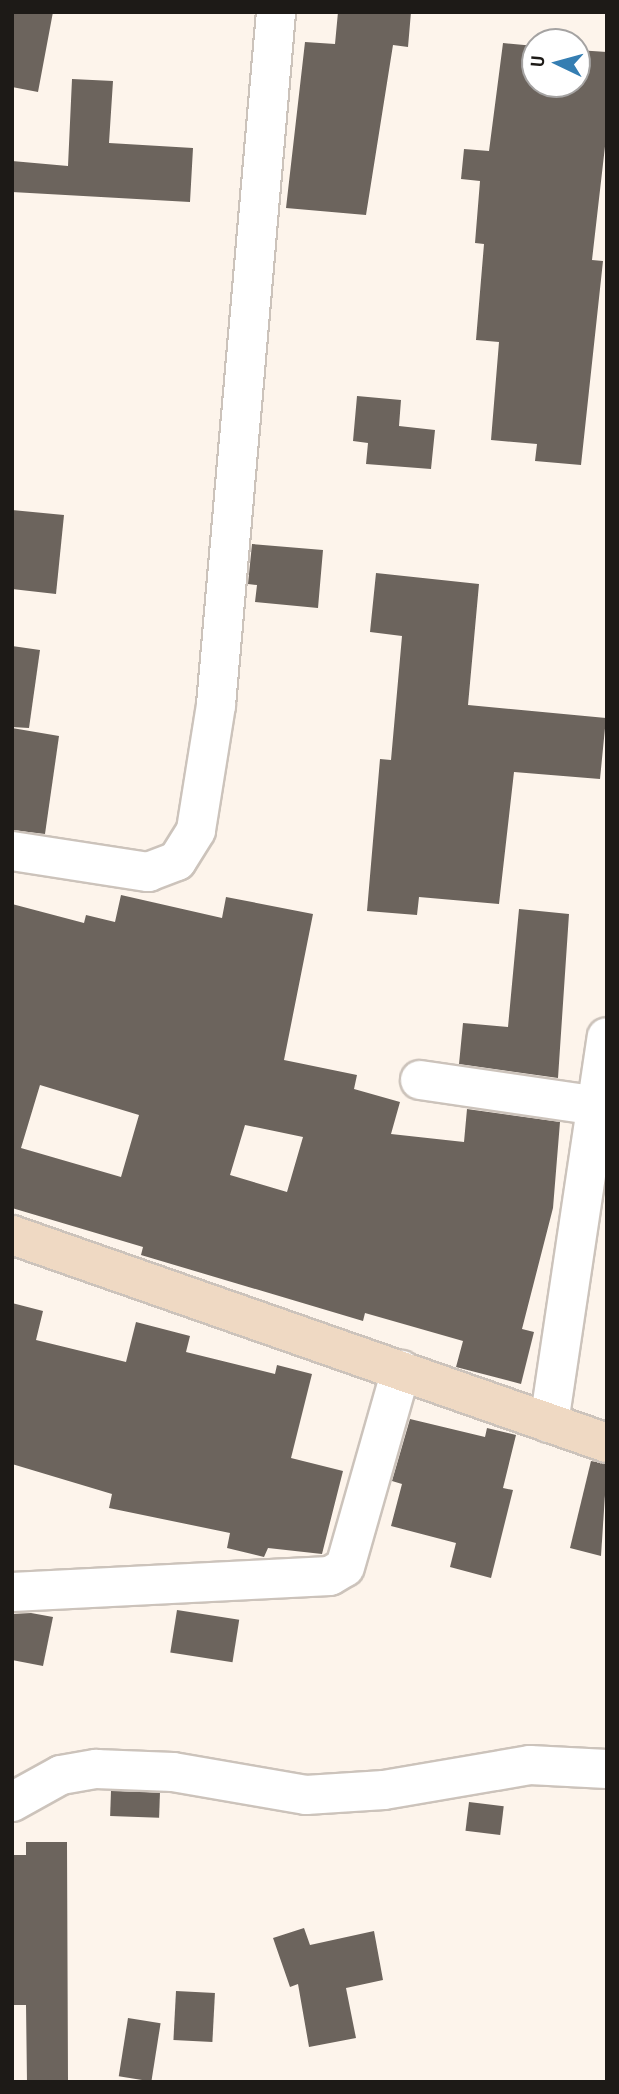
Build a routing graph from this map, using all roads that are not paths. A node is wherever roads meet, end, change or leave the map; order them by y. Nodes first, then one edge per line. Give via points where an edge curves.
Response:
1 (276, 12) edge
2 (12, 850) edge
3 (607, 1037) edge
4 (420, 1080) dead end
5 (599, 1106) junction
6 (12, 1235) edge
7 (401, 1370) junction
8 (549, 1423) junction
9 (607, 1443) edge
10 (12, 1592) edge
11 (607, 1769) edge
12 (12, 1802) edge

1 - 2 street via 216,705 196,830 177,861 148,872
3 - 5 street
4 - 5 street
5 - 8 street
6 - 7 main road
7 - 8 main road
7 - 10 street via 345,1567 330,1576
8 - 9 main road
11 - 12 street via 530,1765 384,1790 306,1796 173,1772 96,1769 61,1775

